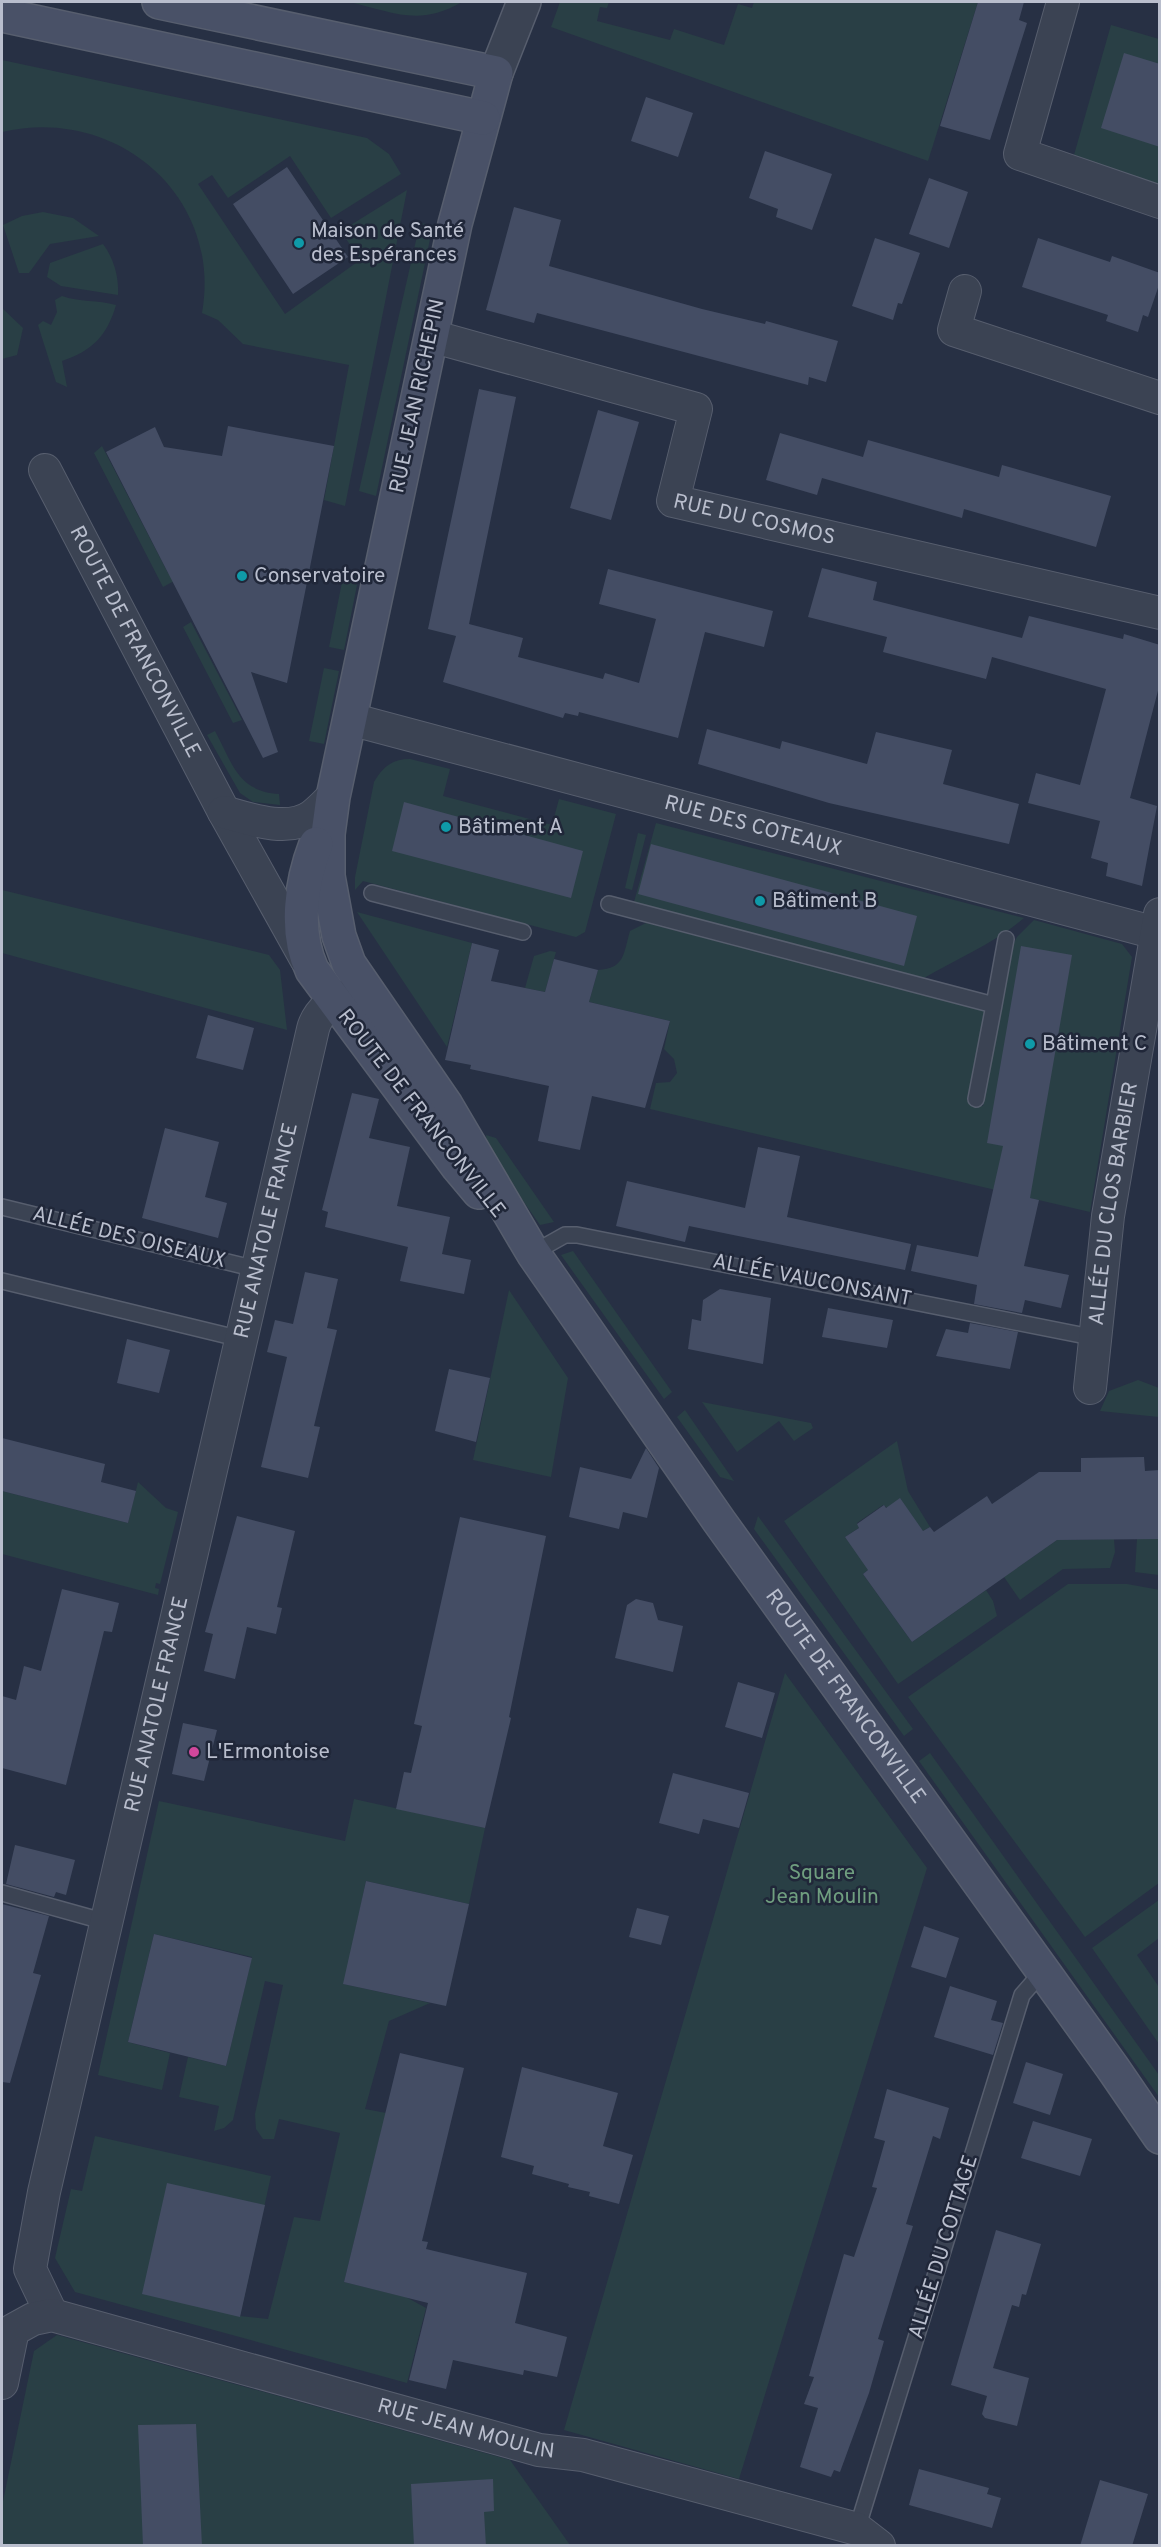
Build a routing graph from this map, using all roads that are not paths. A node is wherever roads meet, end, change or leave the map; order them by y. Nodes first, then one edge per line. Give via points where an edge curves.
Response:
1 (159, 2) edge
2 (524, 2) edge
3 (1064, 2) edge
4 (2, 15) edge
5 (496, 74) junction
6 (483, 118) junction
7 (1160, 202) edge
8 (965, 291) dead end
9 (431, 336) junction
10 (1160, 398) edge
11 (45, 470) dead end
12 (1160, 613) edge
13 (350, 719) junction
14 (333, 797) junction
15 (224, 812) junction
16 (372, 893) dead end
17 (609, 904) dead end
18 (300, 918) junction
19 (1158, 926) edge
20 (523, 932) dead end
21 (339, 936) joint
22 (1006, 939) dead end
23 (354, 1000) junction
24 (994, 1005) junction
25 (976, 1099) dead end
26 (2, 1207) edge
27 (533, 1253) junction
28 (256, 1269) junction
29 (2, 1281) edge
30 (1096, 1338) junction
31 (241, 1339) junction
32 (1090, 1388) dead end
33 (2, 1893) edge
34 (106, 1922) junction
35 (1043, 1971) junction
36 (1160, 2137) edge
37 (52, 2315) junction
38 (2, 2383) edge
39 (868, 2537) edge

1 - 5 main road
2 - 5 street, RUE JEAN RICHEPIN
3 - 7 street via 1020,154
4 - 6 main road
5 - 6 main road, RUE JEAN RICHEPIN
6 - 9 main road, RUE JEAN RICHEPIN via 459,205
8 - 10 street via 954,330
9 - 12 street, RUE DU COSMOS via 696,409 673,501
9 - 13 main road, RUE JEAN RICHEPIN
11 - 15 street, ROUTE DE FRANCONVILLE
13 - 14 main road, RUE JEAN RICHEPIN
13 - 19 street, RUE DES COTEAUX
14 - 15 street via 310,818 288,823 259,822
14 - 18 main road, RUE JEAN RICHEPIN via 328,834
15 - 18 street, ROUTE DE FRANCONVILLE
16 - 20 lane
17 - 24 lane
18 - 21 main road, RUE JEAN RICHEPIN
18 - 23 main road, ROUTE DE FRANCONVILLE
19 - 30 street, ALLÉE DU CLOS BARBIER via 1108,1216
21 - 23 main road, ROUTE DE FRANCONVILLE via 349,964
22 - 24 lane
23 - 27 main road, ROUTE DE FRANCONVILLE via 446,1105
23 - 28 street, RUE ANATOLE FRANCE via 315,1022
24 - 25 lane
26 - 28 lane, ALLÉE DES OISEAUX
27 - 30 lane, ALLÉE VAUCONSANT via 565,1235 577,1235
27 - 35 main road, ROUTE DE FRANCONVILLE via 726,1531
28 - 31 street, RUE ANATOLE FRANCE
29 - 31 lane
30 - 32 street, ALLÉE DU CLOS BARBIER
31 - 34 street, RUE ANATOLE FRANCE
33 - 34 lane
34 - 37 street, RUE ANATOLE FRANCE via 30,2269
35 - 36 main road, ROUTE DE FRANCONVILLE
35 - 39 lane, ALLÉE DU COTTAGE via 1022,1995
37 - 38 street via 33,2319 13,2330
37 - 39 street, RUE JEAN MOULIN via 539,2450 583,2455

